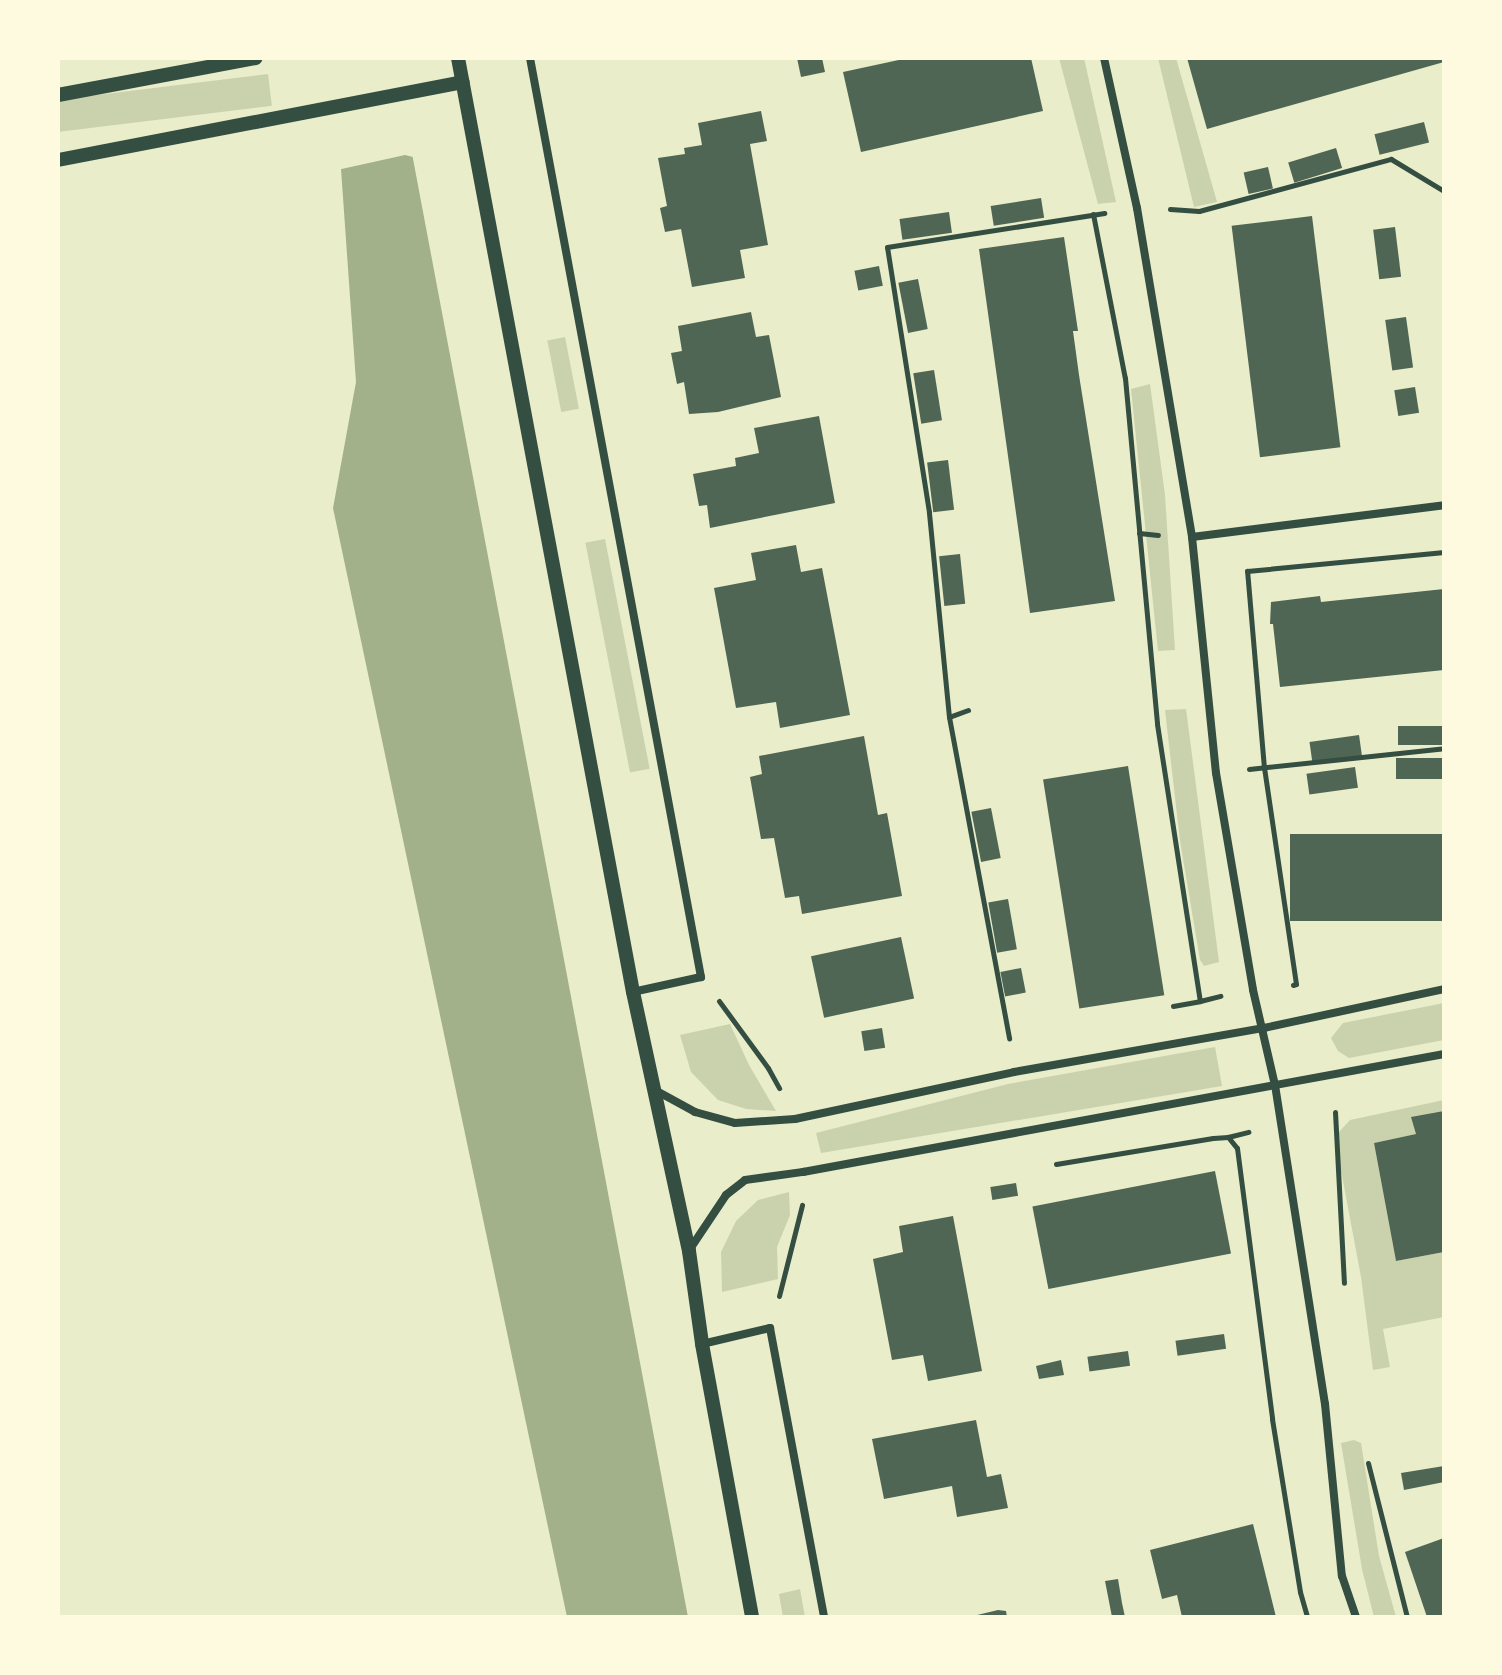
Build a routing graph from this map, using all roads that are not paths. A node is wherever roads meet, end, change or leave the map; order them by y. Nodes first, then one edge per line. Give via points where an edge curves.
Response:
1 (256, 58) edge
2 (458, 58) edge
3 (530, 58) edge
4 (1104, 58) edge
5 (463, 82) junction
6 (58, 95) edge
7 (58, 160) edge
8 (1444, 505) edge
9 (1192, 537) junction
10 (1444, 989) edge
11 (633, 992) junction
12 (1264, 1028) junction
13 (1444, 1054) edge
14 (1275, 1085) junction
15 (652, 1088) junction
16 (689, 1251) junction
17 (702, 1344) junction
18 (752, 1617) edge
19 (824, 1617) edge
20 (1356, 1617) edge

1 - 6 street
2 - 5 street
3 - 11 street via 701,977
4 - 9 street via 1137,208
5 - 7 street
5 - 11 street
8 - 9 street
9 - 12 street via 1216,773
10 - 12 street
11 - 15 street
12 - 14 street
12 - 15 street via 1014,1072 795,1119 735,1123 695,1112
13 - 14 street
14 - 16 street via 745,1180 726,1195
14 - 20 street via 1325,1404 1342,1576
15 - 16 street
16 - 17 street
17 - 18 street
17 - 19 street via 770,1328

